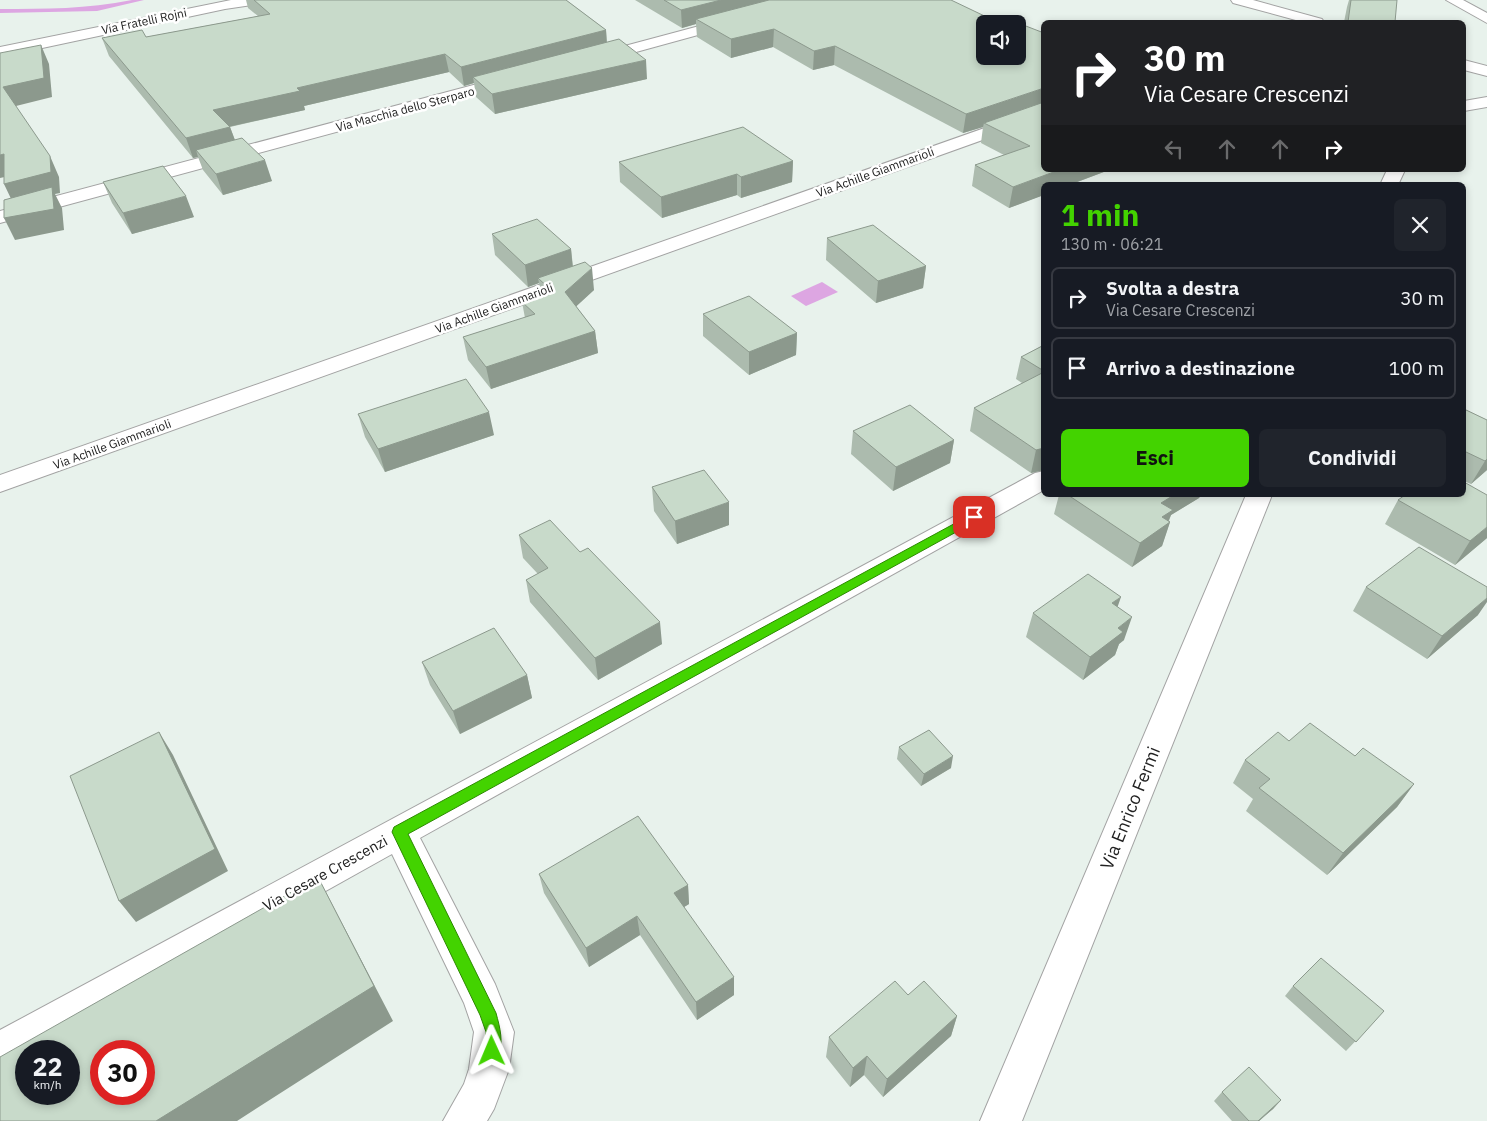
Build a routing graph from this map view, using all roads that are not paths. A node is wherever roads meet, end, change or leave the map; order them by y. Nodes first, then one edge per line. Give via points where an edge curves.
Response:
1 (318, 0) edge
2 (1238, 0) edge
3 (1453, 0) edge
4 (746, 17) edge
5 (1487, 19) edge
6 (1303, 20) edge
7 (0, 52) edge
8 (576, 63) edge
9 (1466, 66) edge
10 (1487, 71) edge
11 (528, 76) edge
12 (1487, 102) edge
13 (1466, 106) edge
14 (1041, 113) edge
15 (0, 217) edge
16 (1041, 480) edge
17 (0, 484) edge
18 (1258, 497) edge
19 (399, 832) junction
20 (0, 1051) edge
21 (464, 1121) edge
22 (1001, 1121) edge

1 - 7 street, Via Fratelli Rojni via 225,4
2 - 6 street
3 - 5 street
4 - 8 street
9 - 10 street
11 - 15 street, Via Macchia dello Sterparo
12 - 13 street
14 - 17 street, Via Achille Giammarioli
16 - 19 street, Via Cesare Crescenzi
18 - 22 street, Via Enrico Fermi
19 - 20 street, Via Cesare Crescenzi
19 - 21 street via 481,997 494,1032 489,1068 480,1095

